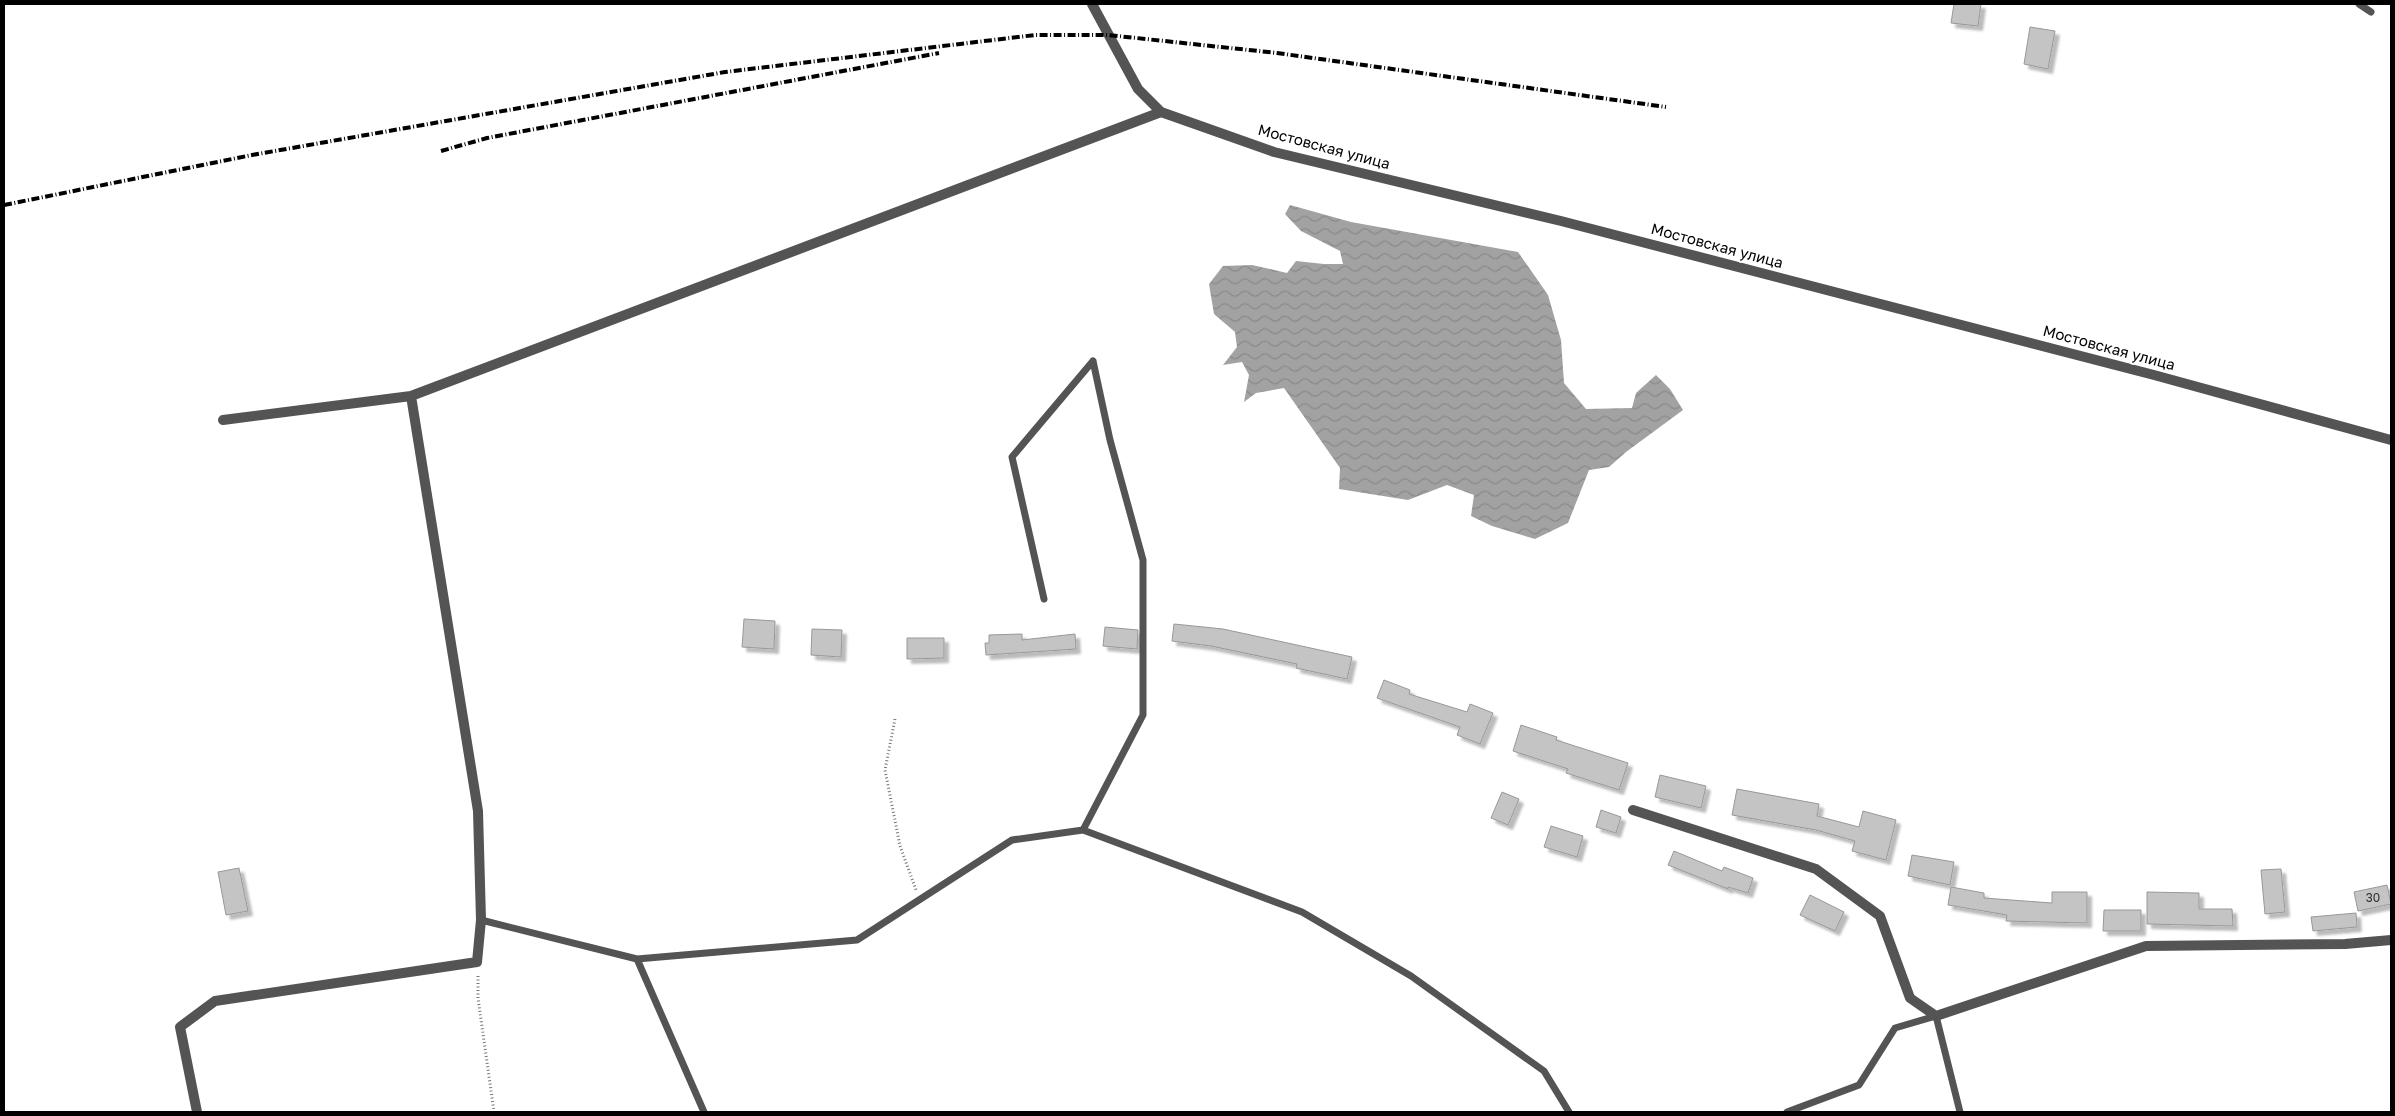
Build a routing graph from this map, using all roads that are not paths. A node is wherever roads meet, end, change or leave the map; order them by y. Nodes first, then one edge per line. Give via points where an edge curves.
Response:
1 (1092, 4) edge
2 (2359, 4) edge
3 (2371, 12) dead end
4 (1161, 112) junction
5 (410, 396) junction
6 (223, 420) dead end
7 (2391, 440) edge
8 (1044, 599) dead end
9 (1633, 810) dead end
10 (1083, 830) junction
11 (481, 920) junction
12 (2391, 940) edge
13 (637, 960) junction
14 (1936, 1016) junction
15 (197, 1112) edge
16 (704, 1112) edge
17 (1569, 1112) edge
18 (1787, 1112) edge
19 (1960, 1112) edge

1 - 4 street, Мостовская улица via 1138,89
2 - 3 lane
4 - 5 street
4 - 7 street, Мостовская улица via 1274,152 1590,229
5 - 6 street
5 - 11 street via 478,811
8 - 10 lane via 1012,457 1093,361 1110,440 1143,560 1143,715
9 - 14 street via 1816,869 1880,916 1910,998
10 - 13 lane via 1012,840 857,940
10 - 17 lane via 1302,912 1411,976 1544,1071
11 - 13 lane
11 - 15 street via 478,962 215,1001 180,1028
12 - 14 street via 2345,944 2146,946
13 - 16 lane
14 - 18 lane via 1895,1028 1859,1085
14 - 19 lane

